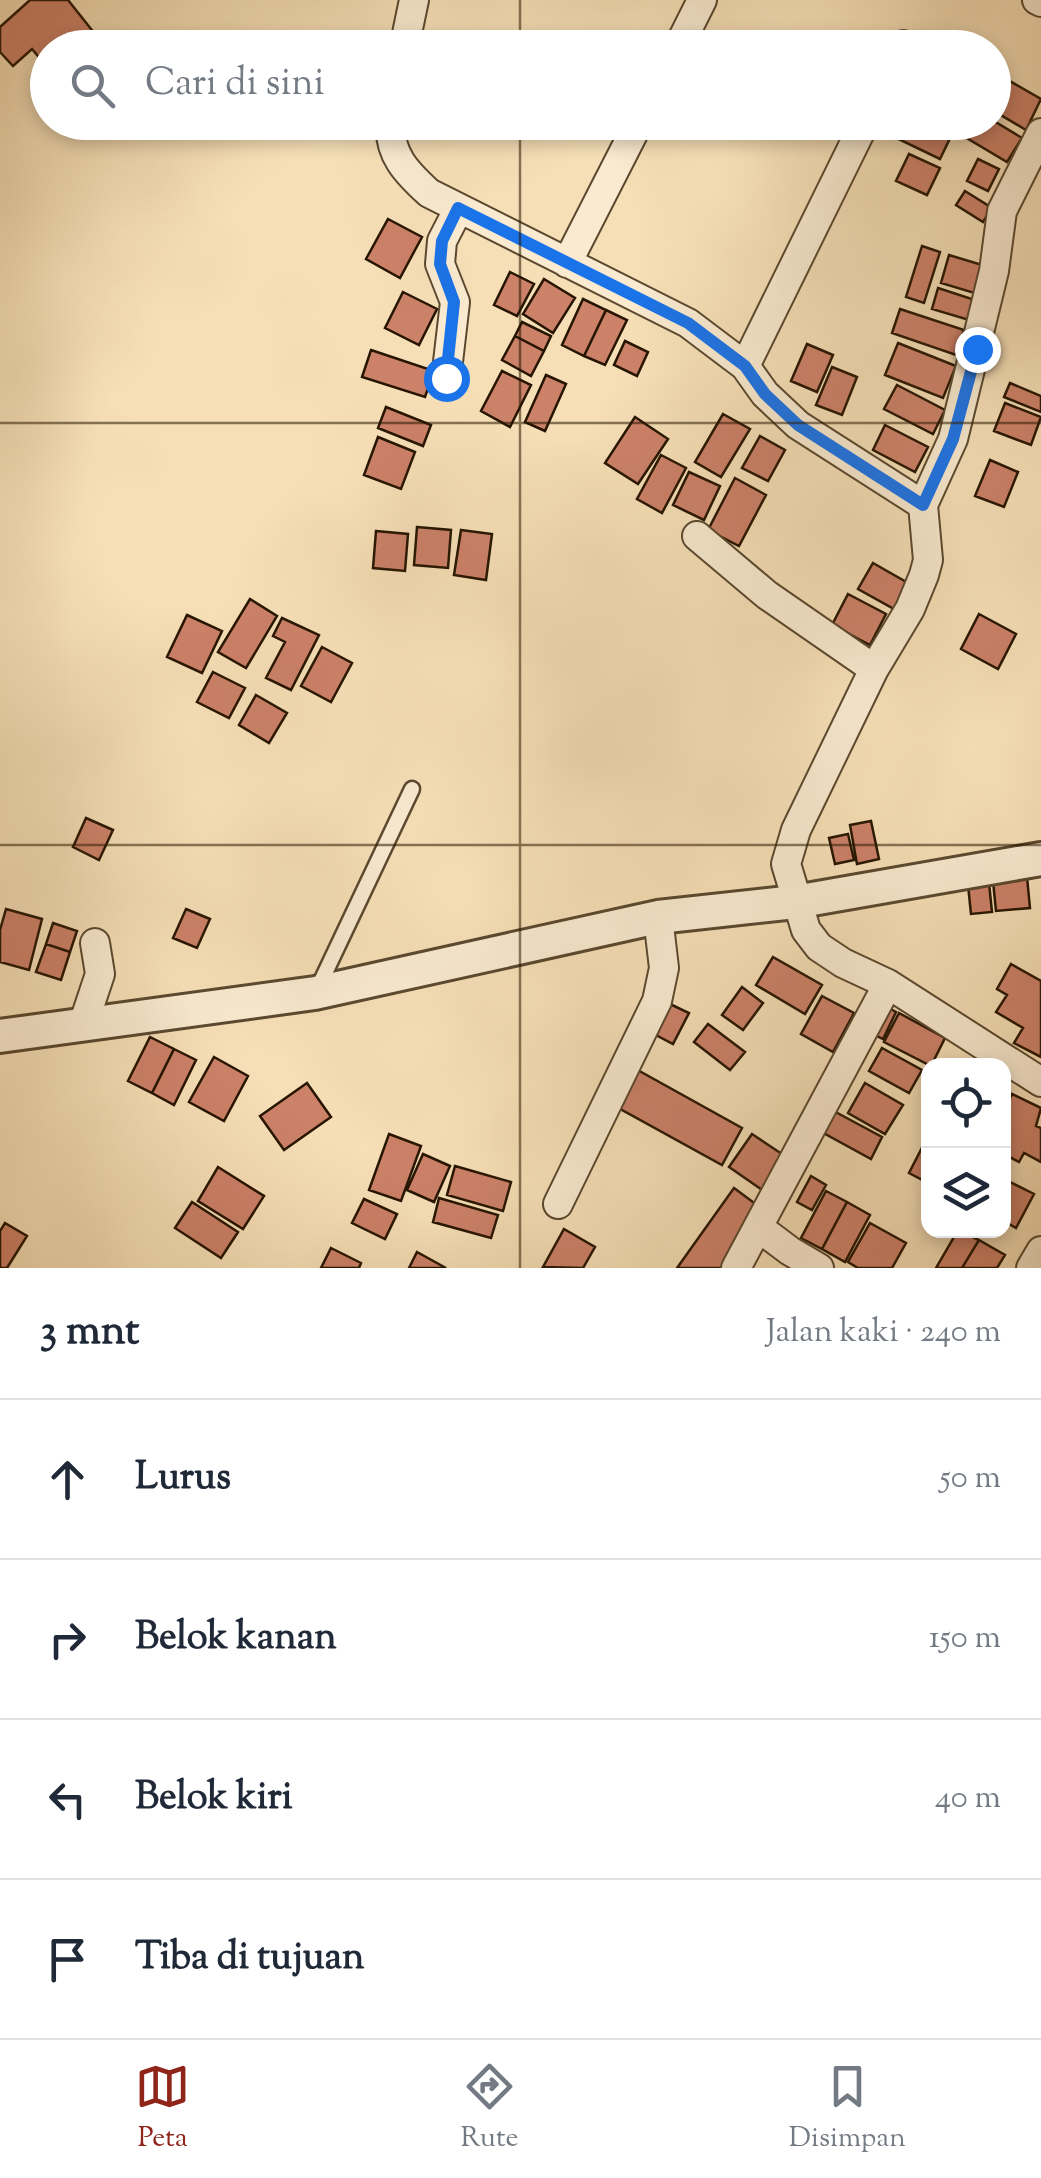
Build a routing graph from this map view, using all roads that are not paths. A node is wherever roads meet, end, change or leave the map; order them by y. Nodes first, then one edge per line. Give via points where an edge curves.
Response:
1 (414, 0) edge
2 (702, 0) edge
3 (408, 30) edge
4 (687, 30) edge
5 (1041, 133) edge
6 (390, 140) edge
7 (631, 140) edge
8 (856, 140) edge
9 (458, 208) junction
10 (568, 263) junction
11 (745, 366) junction
12 (446, 378) dead end
13 (923, 505) junction
14 (697, 536) dead end
15 (874, 669) junction
16 (412, 789) dead end
17 (1041, 858) edge
18 (796, 902) junction
19 (658, 918) junction
20 (95, 943) dead end
21 (888, 984) junction
22 (316, 994) junction
23 (83, 1025) junction
24 (0, 1036) edge
25 (1041, 1082) edge
26 (558, 1204) dead end
27 (758, 1227) junction
28 (1041, 1251) edge
29 (736, 1268) edge
30 (820, 1268) edge
31 (1031, 1268) edge

1 - 3 street
2 - 4 street
5 - 13 street via 1002,211 990,291 953,439
6 - 9 street via 404,170
7 - 10 street
8 - 11 street
9 - 10 street
9 - 12 street via 442,241 440,264 454,302
10 - 11 street via 688,323
11 - 13 street via 798,425
13 - 15 street via 924,575
14 - 15 street
15 - 18 street via 796,830 786,864
16 - 22 lane
17 - 18 street
18 - 19 street
18 - 21 street via 820,947
19 - 22 street
19 - 26 street via 664,968 656,1001
20 - 23 street via 100,974
21 - 25 street
21 - 27 street
22 - 23 street
23 - 24 street
27 - 29 street
27 - 30 street
28 - 31 street

